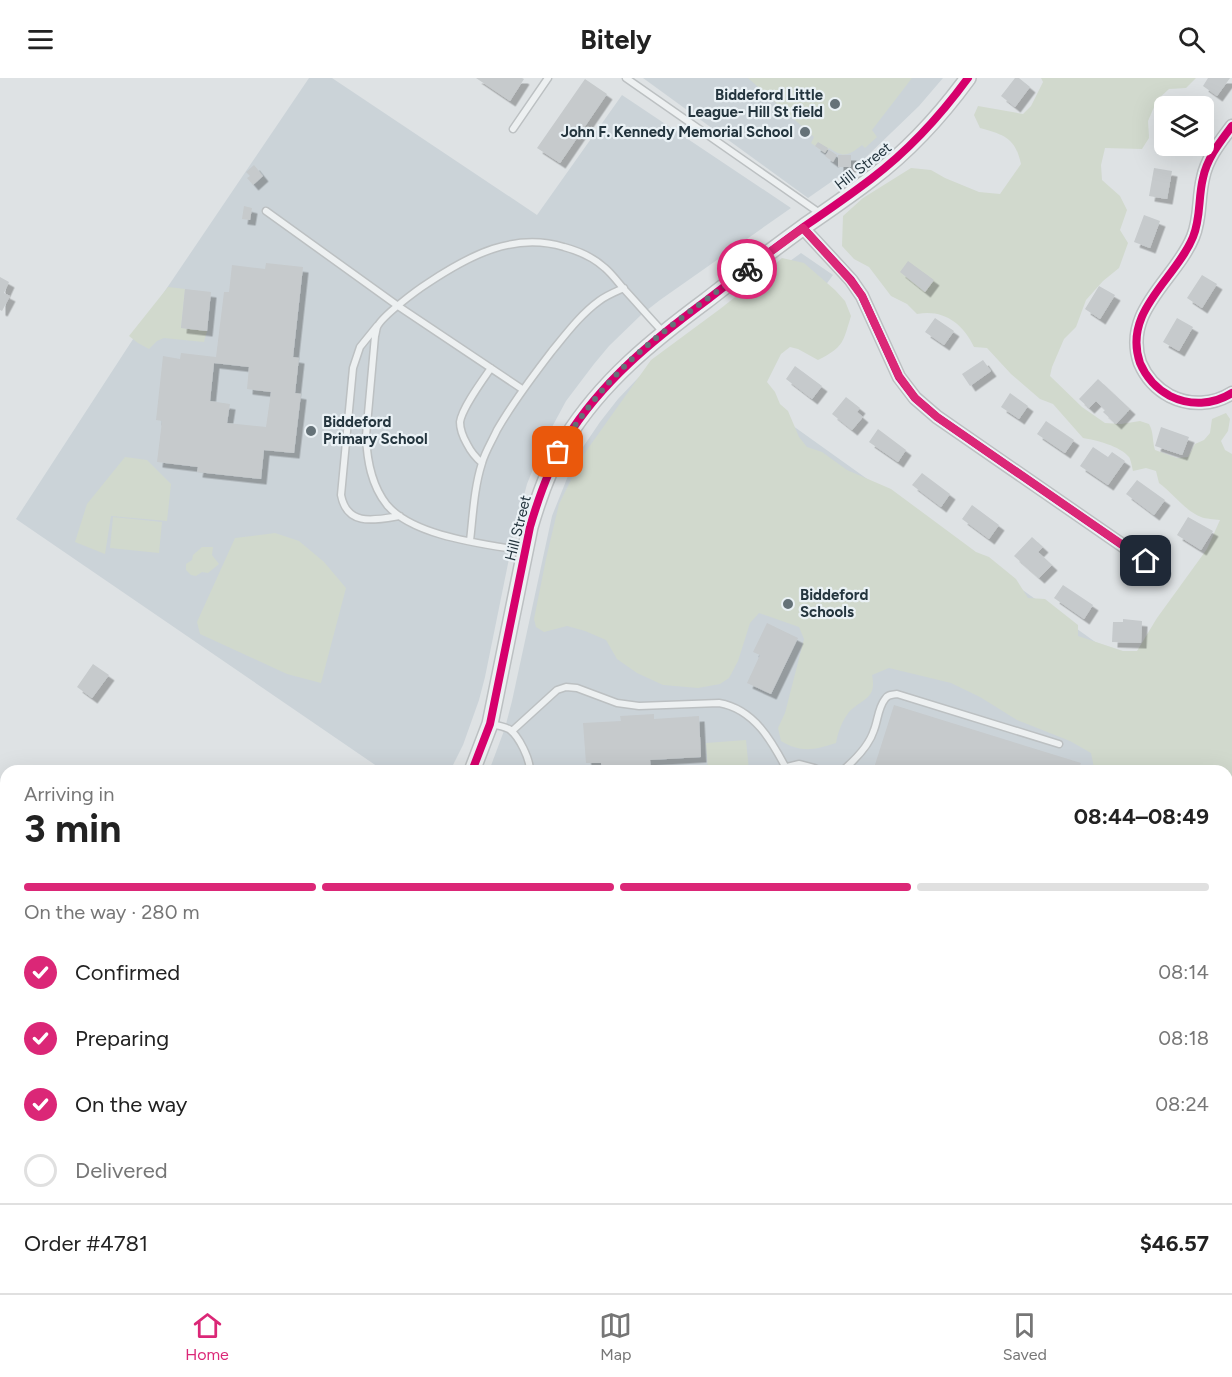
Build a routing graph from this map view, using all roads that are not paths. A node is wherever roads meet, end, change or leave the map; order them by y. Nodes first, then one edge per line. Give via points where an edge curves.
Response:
1 (548, 78) edge
2 (626, 78) edge
3 (968, 78) edge
4 (1232, 126) edge
5 (513, 129) dead end
6 (266, 211) dead end
7 (821, 215) junction
8 (803, 228) junction
9 (624, 288) junction
10 (398, 306) junction
11 (378, 326) junction
12 (663, 332) junction
13 (490, 368) junction
14 (522, 389) junction
15 (1232, 393) edge
16 (482, 463) junction
17 (400, 516) junction
18 (470, 541) junction
19 (525, 551) junction
20 (1164, 574) dead end
21 (490, 724) junction
22 (512, 731) junction
23 (1059, 744) dead end
24 (474, 765) edge
25 (530, 765) edge
26 (783, 765) edge
27 (849, 765) edge

1 - 5 lane
2 - 7 lane
3 - 7 street, Hill Street via 904,151
4 - 15 street via 1206,168 1191,242 1142,315 1136,346 1146,375 1168,395 1197,403
6 - 10 lane
7 - 8 street, Hill Street
8 - 12 street, Hill Street
8 - 20 street via 862,296 899,376 915,398
9 - 10 lane via 605,268 578,251 556,244 519,242 460,263
9 - 12 lane
9 - 14 lane via 590,310
10 - 11 lane
10 - 13 lane
11 - 17 lane via 366,451 380,494
11 - 17 lane via 360,347 353,368 341,495 347,511 360,518
12 - 19 street, Hill Street via 618,372 566,439 543,487
13 - 14 lane
13 - 16 lane via 460,421 463,436
14 - 16 lane
16 - 18 lane
17 - 18 lane via 420,528
18 - 19 lane
19 - 21 street, Hill Street
21 - 22 lane
21 - 24 street, Hill Street
22 - 25 lane
22 - 26 lane via 557,690 566,687 628,705 719,703 732,706 763,730
23 - 27 lane via 903,695 888,695 869,742

